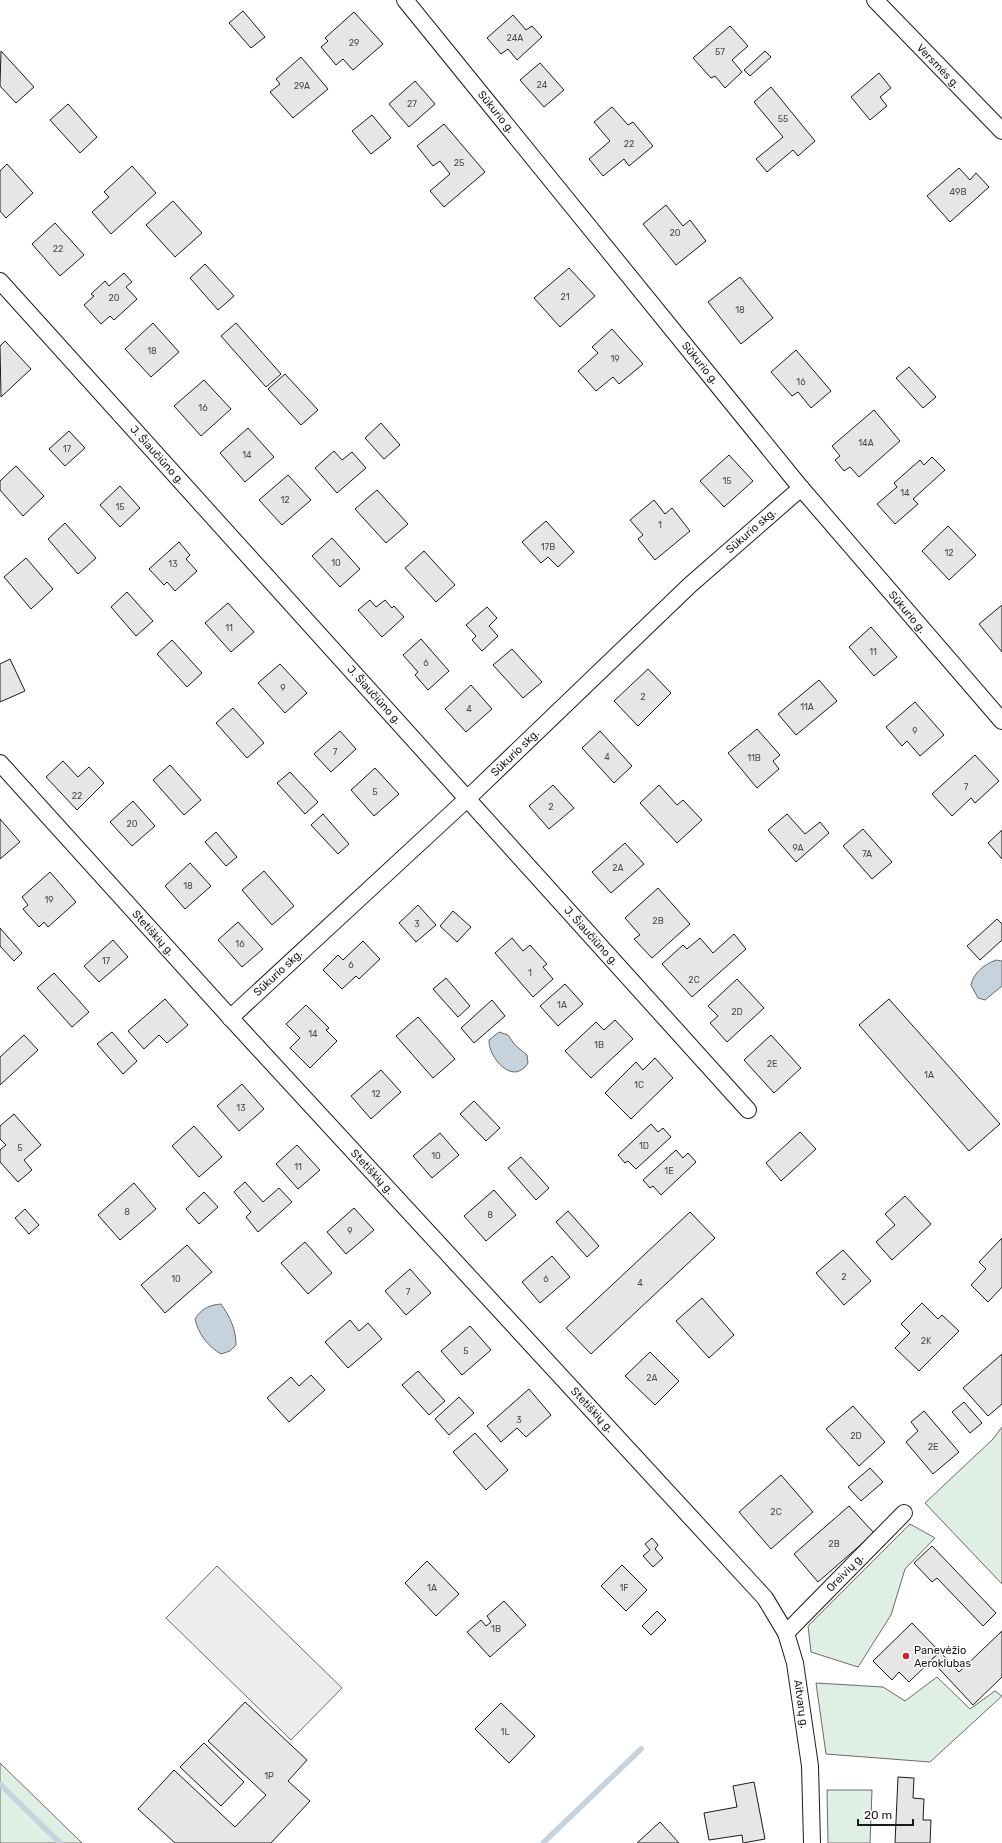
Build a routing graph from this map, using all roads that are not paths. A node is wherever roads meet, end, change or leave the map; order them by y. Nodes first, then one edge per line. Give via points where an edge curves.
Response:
1 (405, 0) edge
2 (875, 0) edge
3 (1002, 131) edge
4 (0, 281) edge
5 (801, 488) junction
6 (1002, 721) edge
7 (0, 763) edge
8 (467, 799) junction
9 (230, 1018) junction
10 (748, 1110) dead end
11 (904, 1513) dead end
12 (746, 1578) joint
13 (786, 1633) junction
14 (812, 1843) edge

1 - 5 street, Sūkurio g.
2 - 3 street, Versmės g.
4 - 8 street, J. Šiaučiūno g.
5 - 6 street, Sūkurio g.
5 - 8 street, Sūkurio skg. via 690,584
7 - 9 street, Stetiškių g.
8 - 9 street, Sūkurio skg.
8 - 10 street, J. Šiaučiūno g.
9 - 12 street, Stetiškių g.
11 - 13 street, Oreivių g.
12 - 13 street, Aitvarų g. via 765,1598
13 - 14 street, Aitvarų g. via 795,1663 810,1766

